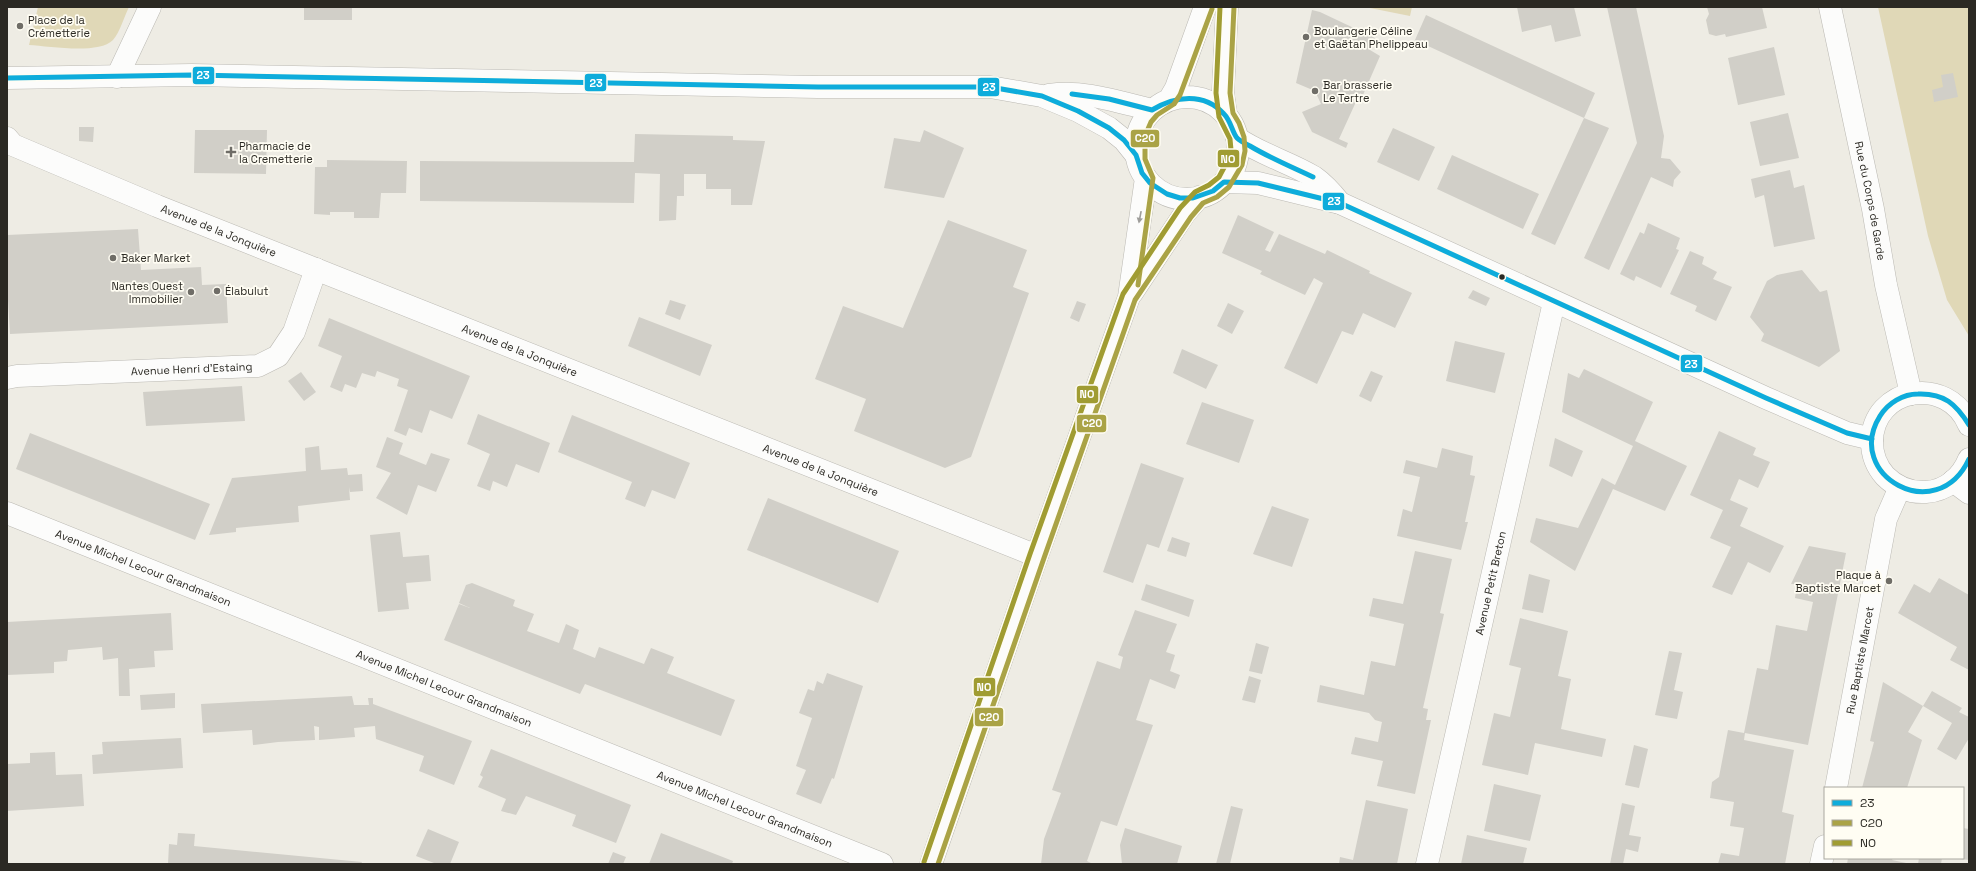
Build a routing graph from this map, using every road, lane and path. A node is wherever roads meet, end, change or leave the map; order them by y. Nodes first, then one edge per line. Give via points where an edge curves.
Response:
1 (150, 7) edge
2 (1205, 7) edge
3 (1227, 7) edge
4 (1830, 7) edge
5 (117, 77) junction
6 (7, 78) edge
7 (1042, 96) junction
8 (1160, 105) junction
9 (1226, 115) junction
10 (7, 138) edge
11 (1237, 138) junction
12 (1136, 155) junction
13 (1146, 178) junction
14 (1224, 182) junction
15 (1199, 197) junction
16 (1340, 203) junction
17 (316, 269) junction
18 (1129, 297) junction
19 (1554, 302) junction
20 (7, 378) edge
21 (1911, 394) junction
22 (1969, 425) edge
23 (1872, 439) junction
24 (1969, 459) edge
25 (1900, 487) junction
26 (1961, 487) edge
27 (7, 513) edge
28 (1037, 556) junction
29 (1836, 787) edge
30 (1824, 850) edge
31 (882, 864) edge
32 (931, 864) edge
33 (1427, 864) edge
34 (1821, 864) edge

1 - 5 street
2 - 8 street via 1176,88
3 - 9 street via 1223,94
4 - 21 street, Rue du Corps de Garde
5 - 6 street
5 - 7 street via 192,75 810,87 990,87
7 - 8 street via 1080,94
7 - 12 street via 1109,128 1124,140
8 - 9 street via 1187,97 1211,103
8 - 12 street via 1140,128 1136,141
9 - 11 street
10 - 17 street, Avenue de la Jonquière via 13,145
11 - 14 street via 1238,151 1235,163
11 - 16 street via 1267,156 1313,177 1327,187
12 - 13 street
13 - 15 street via 1155,188 1167,194 1180,198
13 -> 18 street
14 - 15 street via 1213,191
14 - 16 street via 1258,183
15 - 18 street via 1173,230
16 - 19 street
17 - 20 street, Avenue Henri d'Estaing via 294,332 278,356 258,366 25,375
17 - 28 street, Avenue de la Jonquière
18 - 28 street
19 - 23 street via 1766,398 1847,432
19 - 33 street, Avenue Petit Breton
21 - 22 street via 1929,393 1946,398 1959,409
21 - 23 street via 1894,401 1882,412 1875,425
23 - 25 street via 1872,450 1878,465 1887,478
24 - 26 street
25 - 26 street via 1925,492
25 - 29 street, Rue Baptiste Marcet via 1886,519
27 - 31 street, Avenue Michel Lecour Grandmaison
28 - 32 street
30 - 34 street

